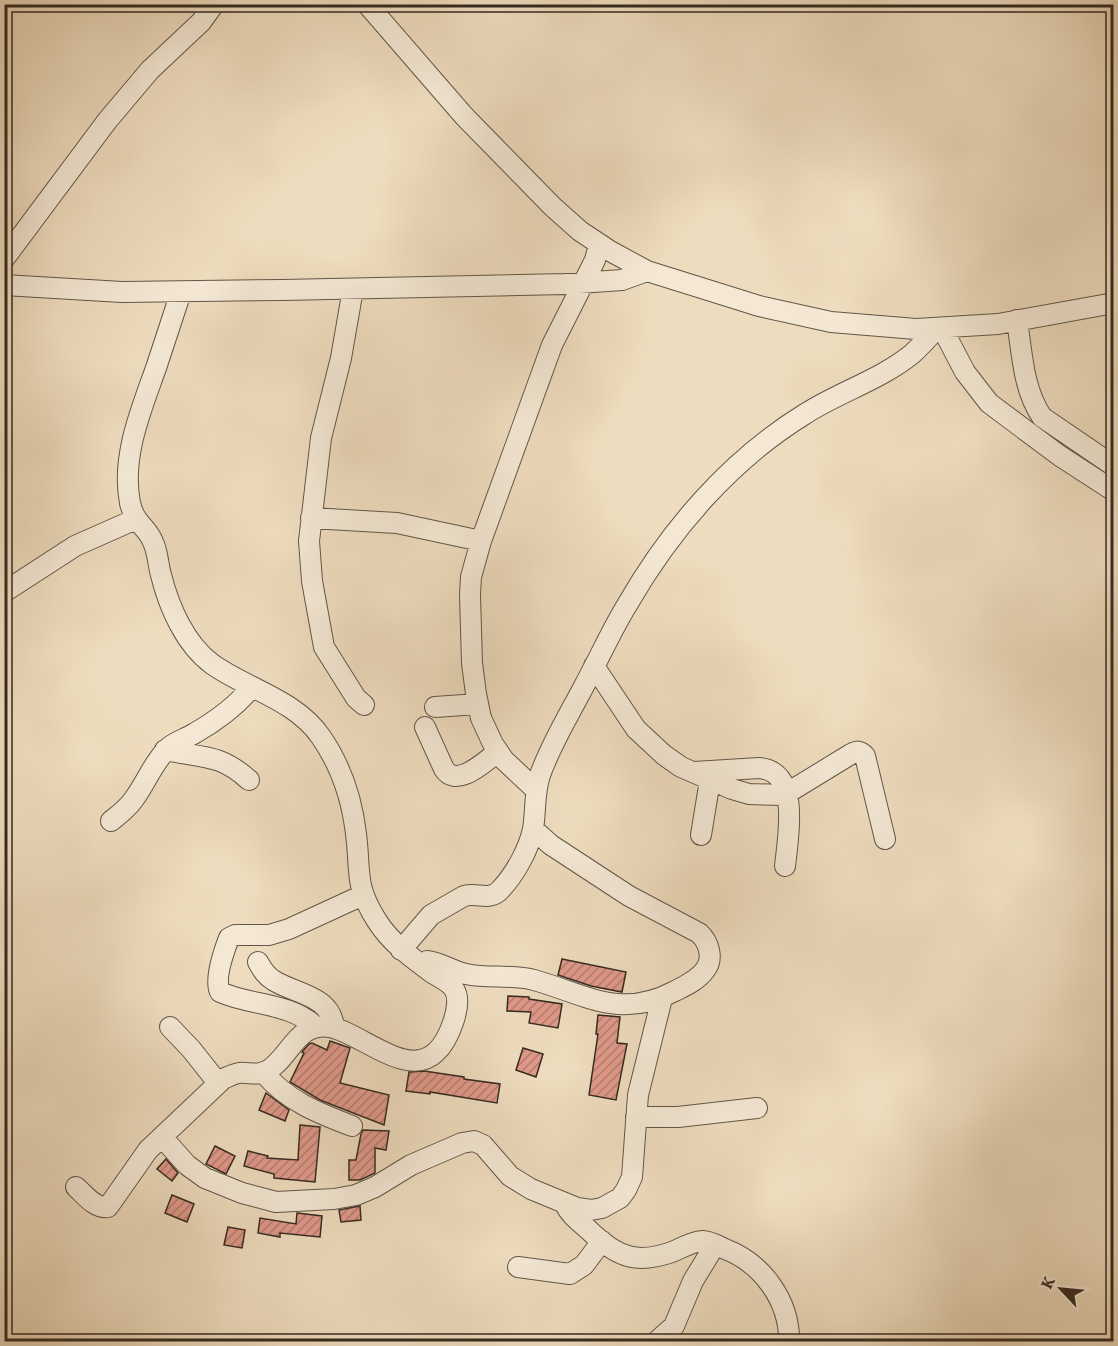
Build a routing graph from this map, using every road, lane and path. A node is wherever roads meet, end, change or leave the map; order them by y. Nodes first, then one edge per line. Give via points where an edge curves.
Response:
1 (214, 4) edge
2 (367, 4) edge
3 (599, 244) junction
4 (4, 259) edge
5 (647, 271) junction
6 (583, 282) junction
7 (4, 285) edge
8 (353, 289) junction
9 (181, 292) junction
10 (1113, 303) edge
11 (1017, 320) junction
12 (940, 328) junction
13 (1113, 466) edge
14 (1113, 491) edge
15 (311, 518) junction
16 (136, 519) junction
17 (481, 541) junction
18 (4, 592) edge
19 (594, 666) junction
20 (252, 687) junction
21 (478, 704) junction
22 (364, 705) dead end
23 (435, 707) dead end
24 (425, 727) dead end
25 (165, 750) junction
26 (498, 752) junction
27 (691, 772) junction
28 (249, 780) dead end
29 (710, 780) junction
30 (536, 790) junction
31 (787, 794) junction
32 (111, 821) dead end
33 (533, 829) junction
34 (701, 835) dead end
35 (885, 839) dead end
36 (785, 866) dead end
37 (363, 895) junction
38 (402, 950) junction
39 (258, 962) dead end
40 (418, 963) junction
41 (662, 998) junction
42 (170, 1027) dead end
43 (325, 1027) junction
44 (263, 1072) junction
45 (218, 1083) junction
46 (758, 1108) dead end
47 (636, 1117) junction
48 (352, 1126) dead end
49 (162, 1137) junction
50 (76, 1188) dead end
51 (565, 1204) junction
52 (602, 1241) junction
53 (715, 1245) junction
54 (518, 1267) dead end
55 (656, 1341) edge
56 (789, 1341) edge

1 - 4 street via 107,121
2 - 3 street via 464,116 560,213
3 - 5 street
3 - 6 street
5 - 6 street via 622,280
5 - 12 street via 747,302 831,322
6 - 8 street
6 - 17 street via 552,345
7 - 9 street
8 - 9 street
8 - 15 street via 321,438
9 - 16 street via 132,443 128,485
10 - 11 street
11 - 12 street
11 - 13 street via 1034,406 1042,417
12 - 14 street via 965,372 989,403
12 - 19 street via 910,355 807,412 741,461 680,527 650,568
15 - 17 street via 397,523
15 - 22 street via 312,581 324,647
16 - 18 street via 75,546
16 - 20 street via 154,543 164,586 190,642 210,662
17 - 21 street via 470,595
19 - 27 street via 636,729 664,755
19 - 30 street via 557,735
20 - 25 street via 208,725
20 - 37 street via 306,719 341,771 356,833
21 - 23 street
21 - 26 street
24 - 26 street via 444,769 452,776 466,774
25 - 28 street via 218,759
25 - 32 street via 135,798
26 - 30 street
27 - 29 street
27 - 31 street via 766,768 778,774
29 - 31 street via 748,794
29 - 34 street
30 - 33 street
31 - 35 street via 851,754 862,752
31 - 36 street
33 - 38 street via 517,866 501,890 491,897 469,894 431,915
33 - 41 street via 628,896 704,937 710,955 706,970
37 - 38 street via 388,937
37 - 43 street via 289,929 269,935 228,938 219,976 220,992 292,1011
38 - 40 street
39 - 43 street via 271,979 306,994 326,1008 333,1018
40 - 41 street via 435,962 478,976 527,979 618,1005 644,1004
40 - 43 street via 456,991 456,1012 437,1052 421,1060 399,1059 354,1035
41 - 47 street
42 - 45 street
43 - 44 street via 307,1030 278,1062
44 - 45 street via 237,1073
44 - 48 street via 278,1089 306,1107
45 - 49 street
46 - 47 street via 678,1117
47 - 51 street via 634,1166 626,1190 602,1208 591,1210
49 - 50 street via 139,1161 108,1207 95,1204
49 - 51 street via 205,1178 276,1202 334,1199 364,1192 411,1165 474,1141 483,1144 516,1181
51 - 52 street
52 - 53 street via 616,1253 638,1258 661,1255 702,1241
52 - 54 street via 584,1265 570,1274
53 - 55 street via 693,1281 674,1326
53 - 56 street via 743,1257 768,1280 787,1319

